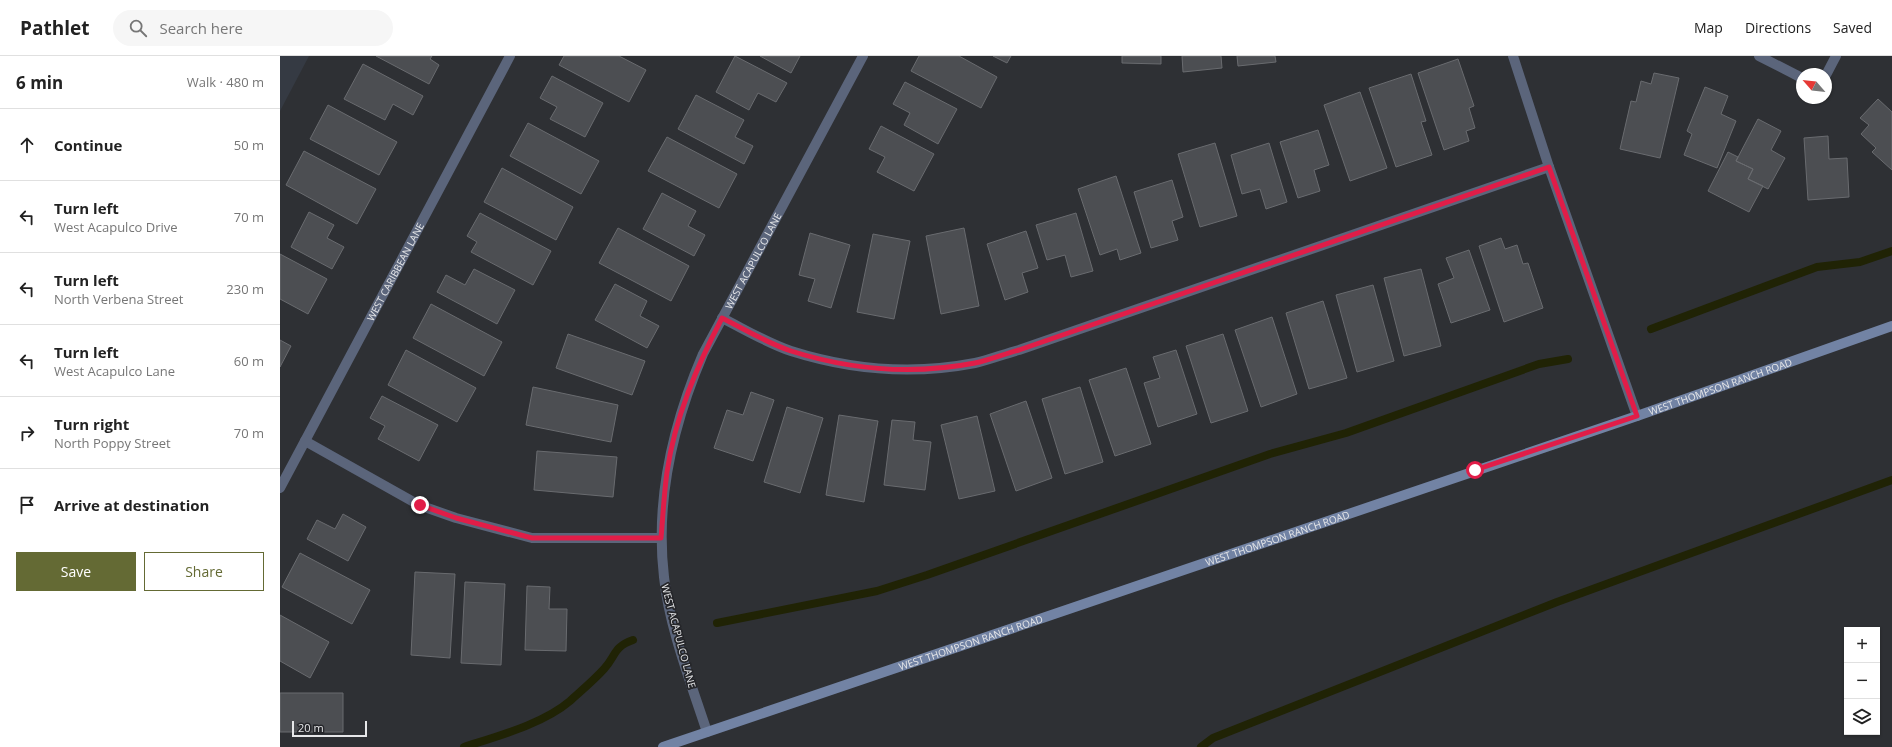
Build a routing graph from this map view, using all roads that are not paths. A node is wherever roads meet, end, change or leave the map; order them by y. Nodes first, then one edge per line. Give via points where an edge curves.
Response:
1 (510, 56) edge
2 (863, 56) edge
3 (1513, 56) edge
4 (1759, 56) edge
5 (1836, 56) edge
6 (1830, 68) edge
7 (1796, 75) edge
8 (1549, 167) junction
9 (722, 318) junction
10 (1892, 326) edge
11 (1637, 416) junction
12 (305, 441) junction
13 (280, 488) edge
14 (661, 538) junction
15 (707, 732) junction
16 (663, 747) edge

1 - 12 street, WEST CARIBBEAN LANE
2 - 9 street, WEST ACAPULCO LANE
3 - 8 street
4 - 7 street
5 - 6 street
8 - 9 street via 1019,350 976,362 913,370 871,369 839,364 790,351
8 - 11 street
9 - 14 street, WEST ACAPULCO LANE via 686,394 667,471
10 - 11 main road, WEST THOMPSON RANCH ROAD
11 - 15 main road, WEST THOMPSON RANCH ROAD
12 - 13 street, WEST CARIBBEAN LANE
12 - 14 street via 420,505 456,518 532,538
14 - 15 street, WEST ACAPULCO LANE via 669,606
15 - 16 main road, WEST THOMPSON RANCH ROAD

